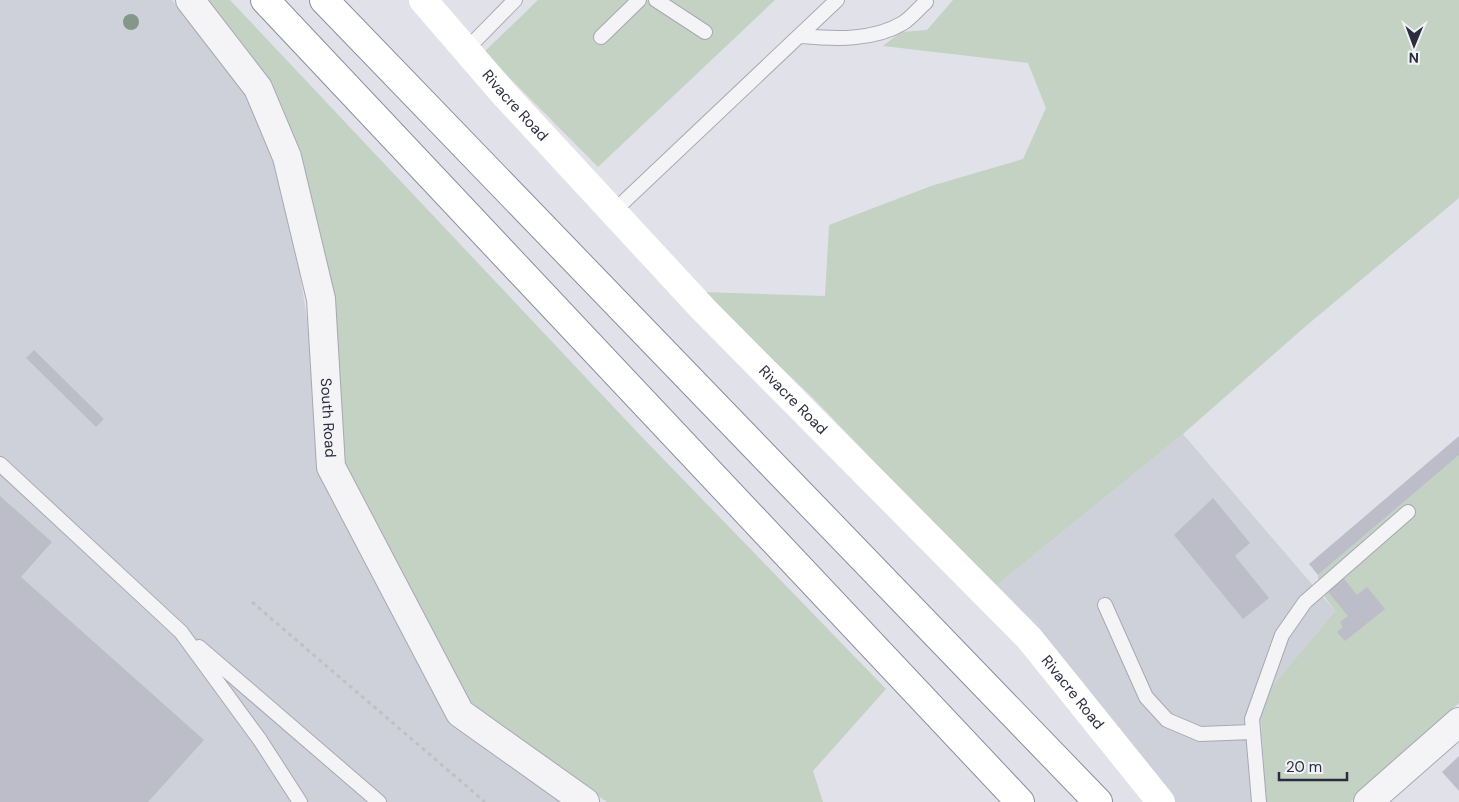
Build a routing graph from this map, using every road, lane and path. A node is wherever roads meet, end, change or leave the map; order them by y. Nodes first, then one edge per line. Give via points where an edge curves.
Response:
1 (190, 0) edge
2 (266, 0) edge
3 (324, 0) edge
4 (423, 0) edge
5 (515, 0) edge
6 (639, 0) edge
7 (656, 0) edge
8 (837, 0) edge
9 (926, 2) dead end
10 (705, 32) dead end
11 (801, 36) junction
12 (601, 37) dead end
13 (466, 50) junction
14 (613, 212) junction
15 (0, 464) edge
16 (1408, 512) dead end
17 (252, 602) dead end
18 (1105, 605) dead end
19 (181, 632) junction
20 (1459, 722) edge
21 (1252, 732) junction
22 (300, 802) edge
23 (379, 802) edge
24 (485, 802) edge
25 (585, 802) edge
26 (1020, 802) edge
27 (1098, 802) edge
28 (1161, 802) edge
29 (1259, 802) edge
30 (1368, 802) edge

1 - 25 street, South Road via 258,88 287,157 321,299 331,467 460,712
2 - 26 main road
3 - 27 main road
4 - 13 main road, Rivacre Road
5 - 13 lane
6 - 12 lane
7 - 10 lane
8 - 11 lane
9 - 11 lane via 904,22 878,35
11 - 14 lane
13 - 14 main road, Rivacre Road
14 - 28 main road, Rivacre Road via 704,310 1029,638
15 - 19 lane
16 - 21 lane via 1304,602 1282,635 1258,697
17 - 24 path
18 - 21 lane via 1146,696 1167,720 1200,734
19 - 22 lane via 260,740
19 - 23 lane
20 - 30 street
21 - 29 lane

